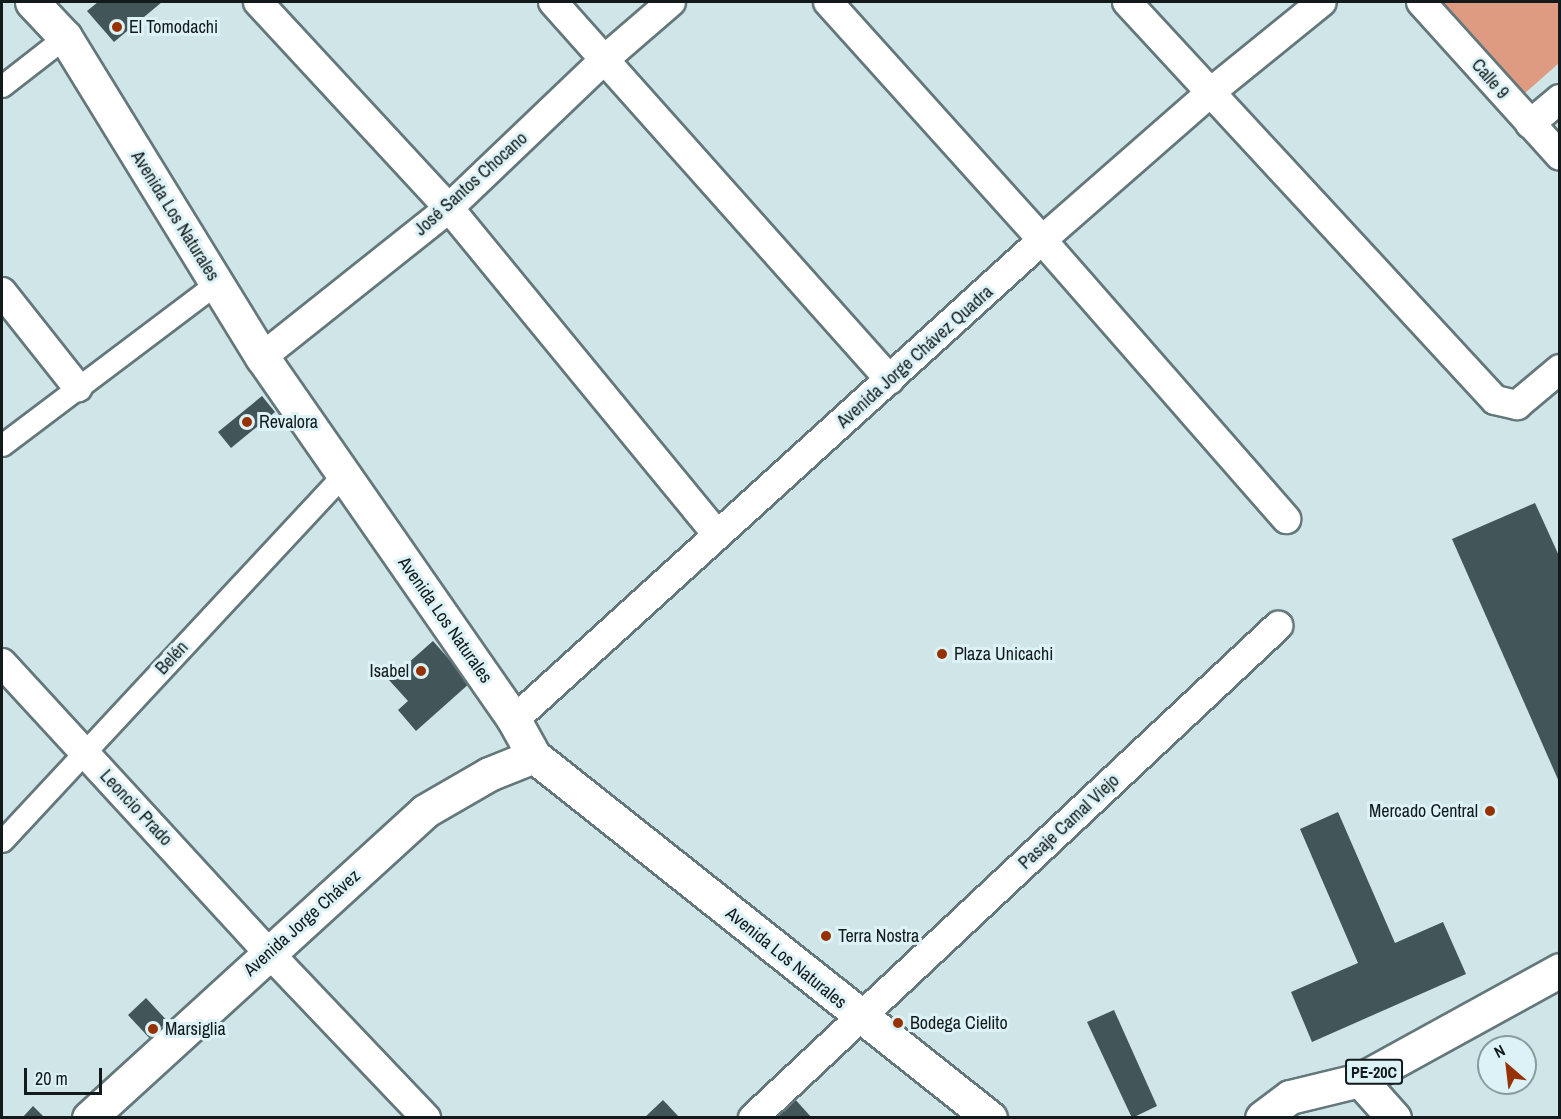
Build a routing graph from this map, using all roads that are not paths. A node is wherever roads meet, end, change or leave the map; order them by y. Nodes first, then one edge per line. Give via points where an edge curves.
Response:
1 (32, 2) edge
2 (258, 2) edge
3 (553, 2) edge
4 (671, 2) edge
5 (828, 2) edge
6 (1127, 2) edge
7 (1322, 2) edge
8 (1421, 2) edge
9 (65, 37) junction
10 (605, 59) junction
11 (2, 86) edge
12 (1212, 91) junction
13 (1560, 99) edge
14 (1530, 124) junction
15 (1560, 156) edge
16 (449, 208) junction
17 (1042, 240) junction
18 (216, 284) junction
19 (2, 292) edge
20 (262, 357) junction
21 (1560, 369) edge
22 (890, 380) junction
23 (78, 388) junction
24 (2, 445) edge
25 (343, 475) junction
26 (1286, 519) dead end
27 (717, 534) junction
28 (1278, 626) dead end
29 (2, 663) edge
30 (514, 720) junction
31 (84, 752) junction
32 (534, 756) junction
33 (2, 841) edge
34 (269, 953) junction
35 (1560, 970) edge
36 (1560, 991) edge
37 (1481, 1011) junction
38 (861, 1017) junction
39 (1360, 1080) junction
40 (89, 1118) edge
41 (426, 1118) edge
42 (753, 1118) edge
43 (990, 1118) edge
44 (1262, 1118) edge
45 (1394, 1118) edge

1 - 9 main road, Avenida Los Naturales
2 - 16 street
3 - 10 street
4 - 10 street, José Santos Chocano
5 - 17 street
6 - 12 street
7 - 12 street, Avenida Jorge Chávez Quadra
8 - 14 street, Calle 9
9 - 11 street
9 - 18 main road, Avenida Los Naturales
10 - 16 street, José Santos Chocano
10 - 22 street
12 - 17 street, Avenida Jorge Chávez Quadra
12 - 21 street via 1495,400 1517,405
13 - 14 street
14 - 15 street, Calle 9
16 - 20 street, José Santos Chocano
16 - 27 street
17 - 22 street, Avenida Jorge Chávez Quadra
17 - 26 street
18 - 20 main road, Avenida Los Naturales
18 - 23 street
19 - 23 street
20 - 25 main road, Avenida Los Naturales
22 - 27 street, Avenida Jorge Chávez Quadra
23 - 24 street
25 - 30 main road, Avenida Los Naturales
25 - 31 street, Belén
27 - 30 street, Avenida Jorge Chávez Quadra
28 - 38 street, Pasaje Camal Viejo
29 - 31 street, Leoncio Prado
30 - 32 main road, Avenida Los Naturales
31 - 33 street, Belén
31 - 34 street, Leoncio Prado
32 - 34 main road, Avenida Jorge Chávez via 489,774 425,811
32 - 38 main road, Avenida Los Naturales
34 - 40 main road, Avenida Jorge Chávez
34 - 41 street, Leoncio Prado
35 - 37 main road, PE-20C
36 - 37 main road, PE-20C
37 - 39 main road, PE-20C
38 - 42 street, Pasaje Camal Viejo
38 - 43 main road, Avenida Los Naturales
39 - 44 main road, PE-20C via 1290,1097
39 - 45 main road

